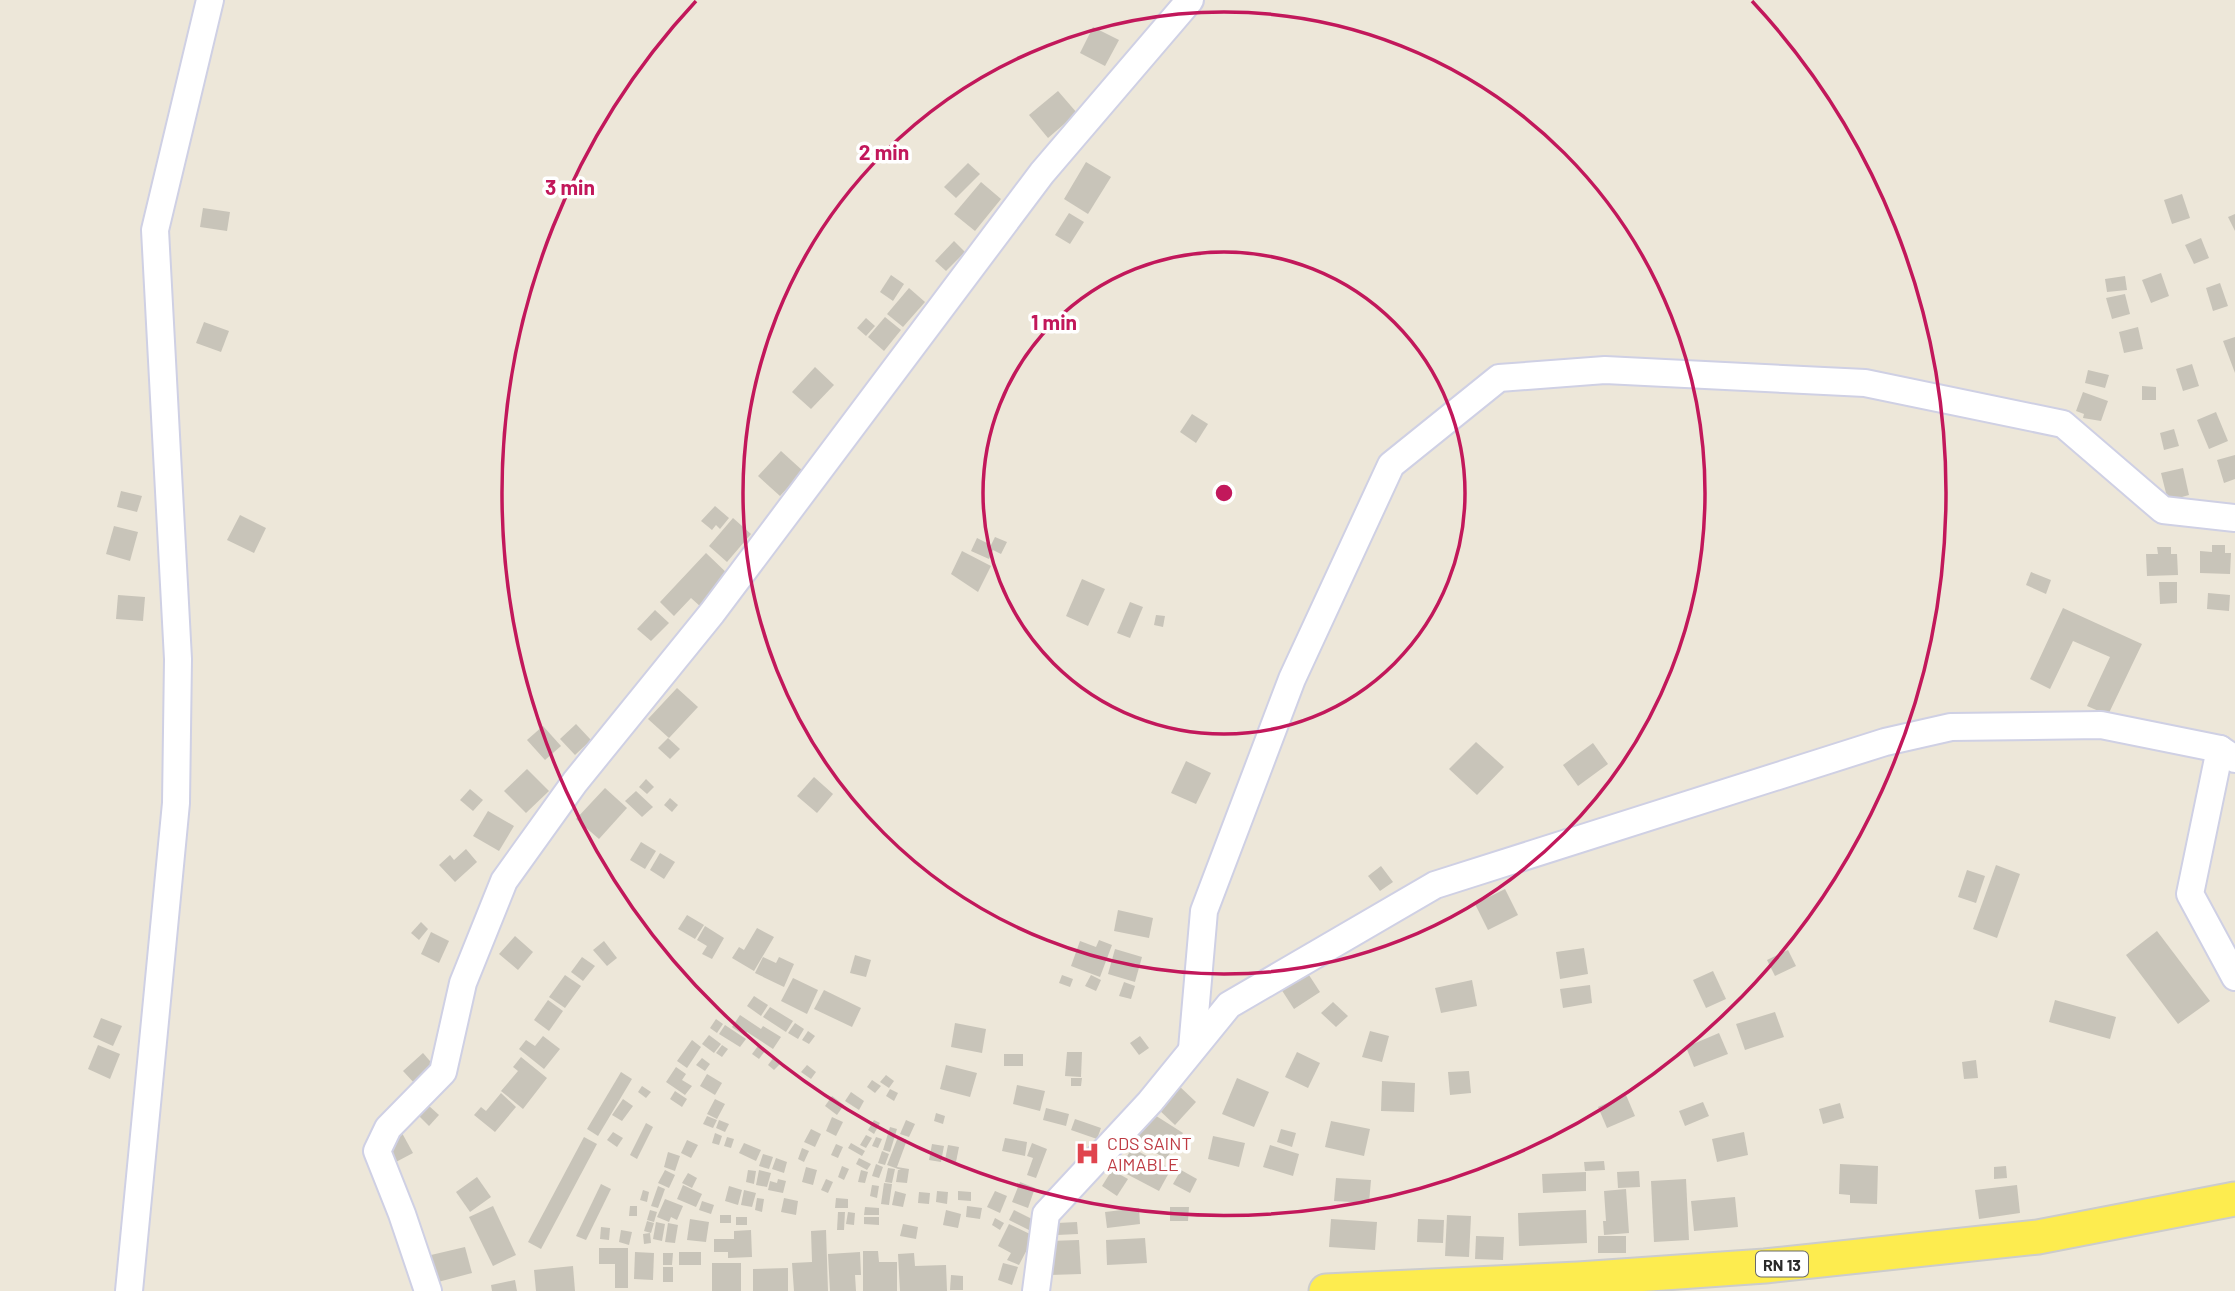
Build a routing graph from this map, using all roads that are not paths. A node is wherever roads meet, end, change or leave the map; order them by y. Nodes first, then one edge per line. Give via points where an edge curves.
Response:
1 (210, 0) edge
2 (1190, 0) edge
3 (2235, 518) edge
4 (2228, 754) edge
5 (2235, 977) edge
6 (1192, 1049) junction
7 (2235, 1199) edge
8 (129, 1291) edge
9 (428, 1291) edge
10 (1036, 1291) edge
11 (1326, 1291) edge

1 - 8 street via 155,230 178,659 176,790
2 - 9 street via 1042,173 504,881 463,983 443,1072 388,1128 377,1151
3 - 6 street via 2163,510 2063,424 1865,383 1605,370 1499,378 1391,465 1292,679 1204,911
4 - 5 street via 2190,894
4 - 6 street via 2101,725 1951,727 1885,742 1436,885 1229,1005
6 - 10 street via 1150,1102 1046,1214
7 - 11 main road, RN 13 via 2038,1237 1765,1266

